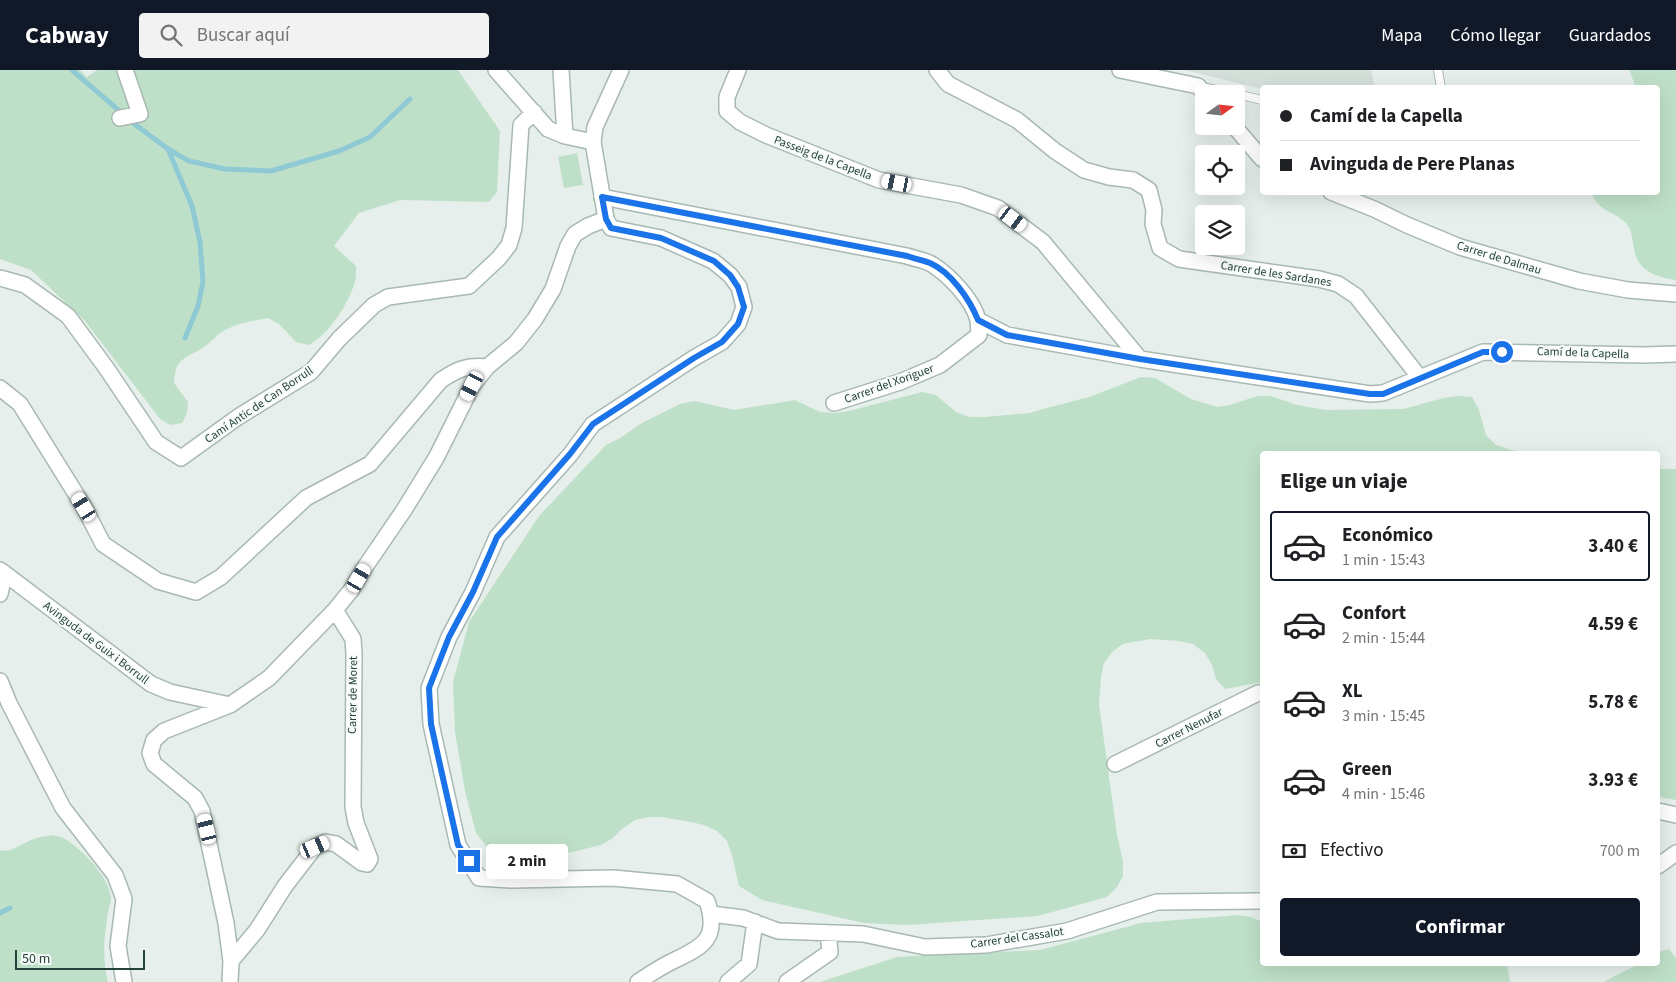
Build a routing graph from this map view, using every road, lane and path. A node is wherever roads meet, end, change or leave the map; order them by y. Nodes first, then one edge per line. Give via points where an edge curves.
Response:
1 (125, 70) edge
2 (496, 70) edge
3 (560, 70) edge
4 (621, 70) edge
5 (738, 70) edge
6 (937, 70) edge
7 (1120, 70) edge
8 (1438, 70) edge
9 (1440, 85) edge
10 (1195, 89) edge
11 (1245, 96) edge
12 (1260, 100) edge
13 (534, 112) junction
14 (120, 118) dead end
15 (1242, 135) edge
16 (565, 136) junction
17 (593, 142) junction
18 (1260, 157) edge
19 (1339, 195) edge
20 (602, 197) junction
21 (606, 219) junction
22 (0, 278) edge
23 (1676, 294) edge
24 (978, 320) junction
25 (1676, 354) edge
26 (1140, 359) junction
27 (487, 367) junction
28 (1420, 378) junction
29 (0, 388) edge
30 (834, 403) dead end
31 (2, 572) edge
32 (0, 594) edge
33 (335, 610) junction
34 (0, 680) edge
35 (1260, 693) edge
36 (230, 705) junction
37 (1115, 764) dead end
38 (1660, 811) edge
39 (1676, 815) edge
40 (1676, 853) edge
41 (1660, 865) edge
42 (1260, 901) edge
43 (711, 914) junction
44 (755, 922) junction
45 (828, 933) junction
46 (231, 961) junction
47 (124, 982) edge
48 (230, 982) edge
49 (638, 982) edge
50 (728, 982) edge
51 (787, 982) edge

1 - 14 street via 140,114
2 - 13 street
3 - 16 street
4 - 17 street via 595,127
5 - 26 street, Passeig de la Capella via 727,97 727,111 740,122 766,136 879,180 961,195 998,208 1043,242
6 - 28 street, Carrer de les Sardanes via 948,84 1017,120 1084,170 1133,180 1149,190 1160,248 1179,259 1338,284 1356,296
7 - 10 street
8 - 9 lane
11 - 12 lane
13 - 16 street via 548,129
13 - 22 street, Camí Antic de Can Borrull via 521,126 514,228 509,245 499,258 469,286 388,297 374,305 311,372 238,417 181,458 156,442 68,316 25,285
15 - 18 street
16 - 17 street
17 - 20 street
19 - 23 street, Carrer de Dalmau via 1460,248 1579,281
20 - 21 street
20 - 24 street via 907,256 932,264 962,291
21 - 27 street via 575,234 553,288 535,319 516,343
21 - 43 street via 611,228 661,238 714,261 738,287 744,307 738,324 722,342 593,424 497,537 449,637 429,688 431,724 458,845 479,878 613,878 677,884 707,901
24 - 26 street, Camí de la Capella via 1007,335
24 - 30 street, Carrer del Xoriguer via 978,336 940,365 900,382
25 - 28 street, Camí de la Capella via 1483,352
26 - 28 street, Camí de la Capella via 1370,394 1383,394
27 - 29 street via 456,370 441,380 370,464 306,498 221,577 196,592 158,581 103,544 84,507 20,404
27 - 33 street via 472,386 436,458 404,510
31 - 32 street
31 - 36 street, Avinguda de Guix i Borrull via 151,684 170,692
33 - 36 street via 269,678
33 - 46 street, Carrer de Moret via 353,639 353,807 370,859 367,864 362,863 336,844 326,842 315,847 257,930
34 - 47 street via 63,808 115,875 124,899 118,946
35 - 37 street, Carrer Nenufar
36 - 46 street via 164,731 154,740 150,753 154,764 195,798 202,811
38 - 39 street
40 - 41 street
42 - 45 street, Carrer del Cassalot via 1156,902 1067,931 986,945 925,947 863,934
43 - 44 street, Carrer del Cassalot
43 - 49 street via 710,932 694,952
44 - 45 street, Carrer del Cassalot via 778,931
44 - 50 street via 749,964
45 - 51 street via 830,952
46 - 48 street

